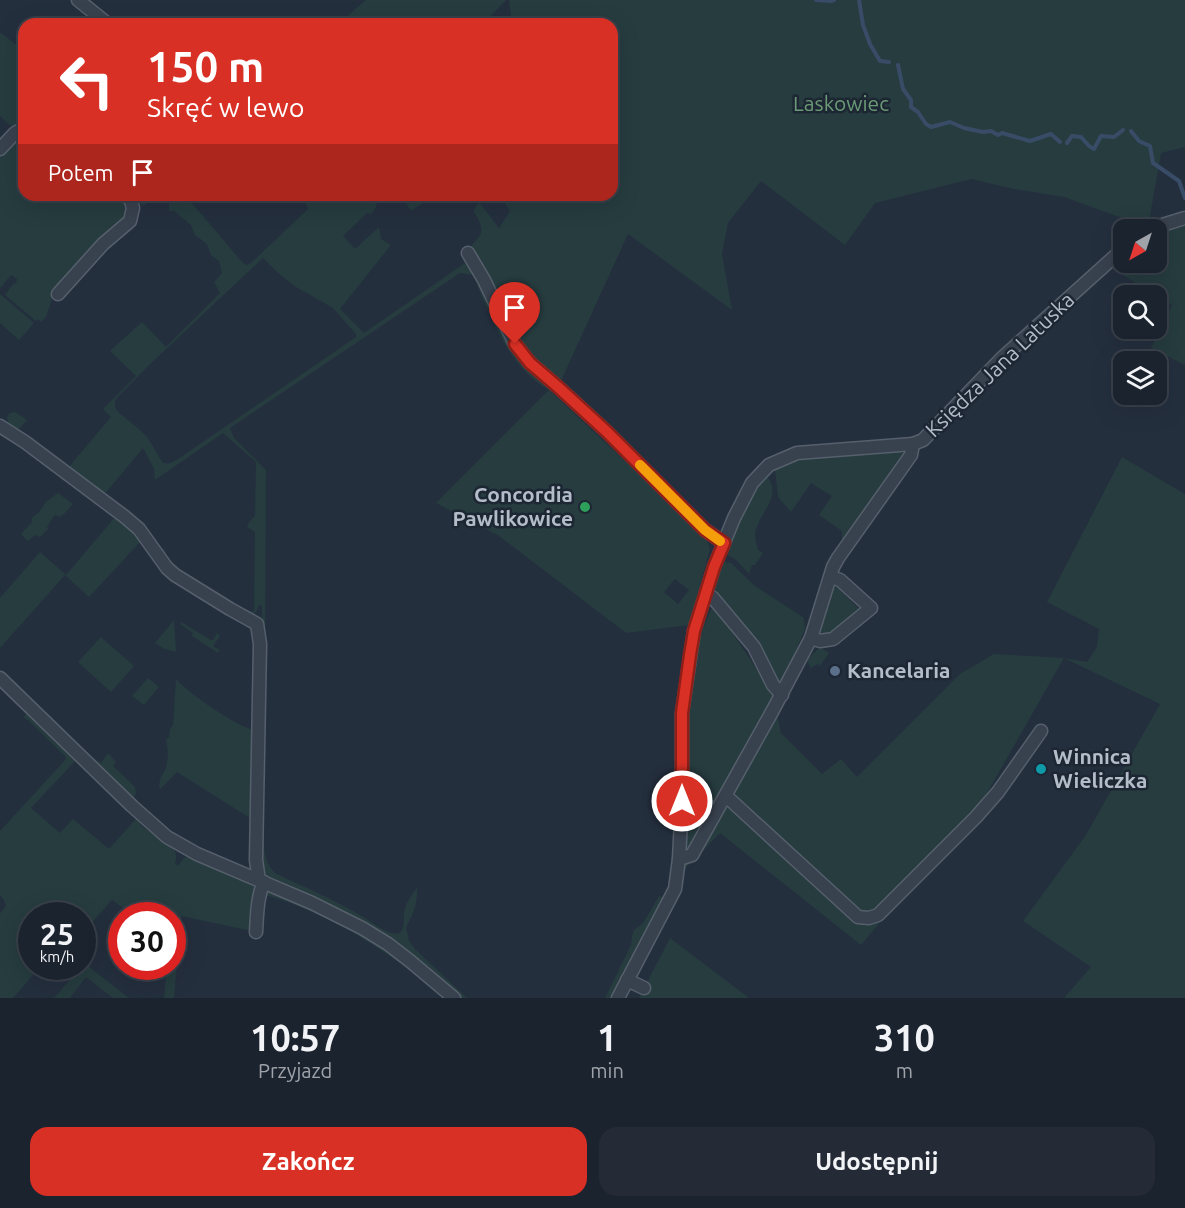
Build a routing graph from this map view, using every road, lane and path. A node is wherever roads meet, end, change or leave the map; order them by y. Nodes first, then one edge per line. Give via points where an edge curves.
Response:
1 (78, 0) edge
2 (100, 18) edge
3 (18, 131) edge
4 (0, 149) edge
5 (131, 201) edge
6 (1185, 218) edge
7 (1167, 224) edge
8 (468, 254) dead end
9 (1113, 258) edge
10 (58, 294) dead end
11 (0, 426) edge
12 (913, 444) junction
13 (724, 543) junction
14 (831, 577) junction
15 (706, 593) junction
16 (811, 638) junction
17 (0, 678) edge
18 (782, 695) junction
19 (1041, 731) dead end
20 (726, 796) junction
21 (679, 859) junction
22 (262, 881) junction
23 (256, 932) dead end
24 (627, 980) junction
25 (644, 988) dead end
26 (454, 998) edge
27 (618, 998) edge

1 - 2 street
3 - 4 street
5 - 10 street via 130,221 103,244
6 - 7 street
8 - 13 street via 522,355 607,432 705,530
9 - 12 street, Księdza Jana Latuska via 1003,357 923,440
11 - 22 street via 125,517 144,535 167,568 257,624 260,644 256,860
12 - 13 street via 797,453 770,465 752,483
12 - 14 street, Księdza Jana Latuska via 911,455 838,558
13 - 15 street
14 - 16 street, Księdza Jana Latuska
14 - 16 street via 840,580 871,608 833,639
15 - 18 street via 754,647
15 - 21 street via 694,631 682,713
16 - 18 street, Księdza Jana Latuska
17 - 22 street via 166,837
18 - 20 street, Księdza Jana Latuska
19 - 20 street via 976,817 878,915 869,918 858,917
20 - 21 street, Księdza Jana Latuska via 692,855
21 - 24 street via 675,889
22 - 23 street
22 - 26 street via 362,928 403,955
24 - 25 street
24 - 27 street

